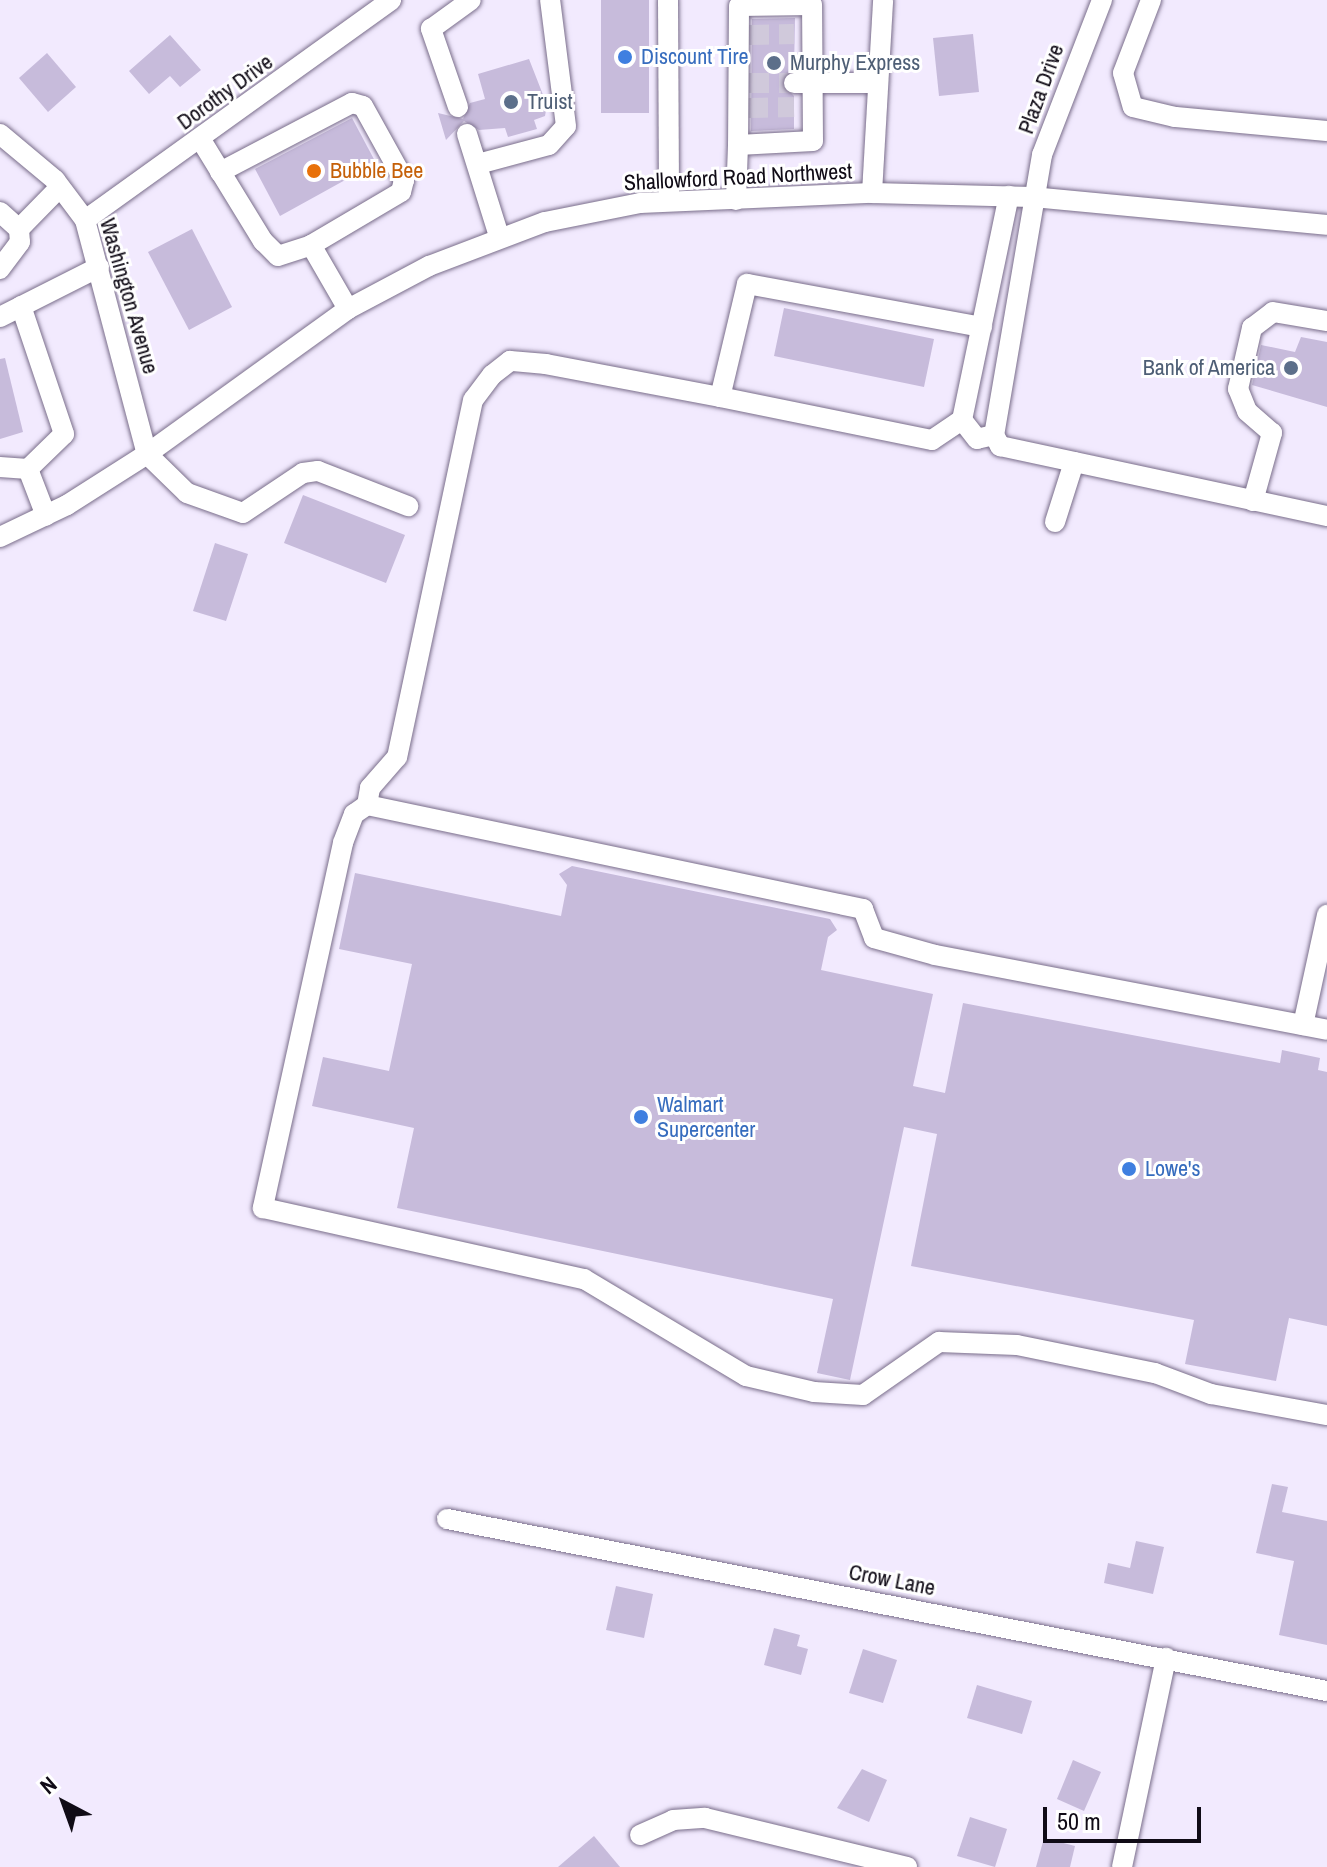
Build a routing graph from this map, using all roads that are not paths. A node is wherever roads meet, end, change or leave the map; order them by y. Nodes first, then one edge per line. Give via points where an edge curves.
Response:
1 (391, 0) edge
2 (471, 0) edge
3 (550, 0) edge
4 (668, 0) edge
5 (883, 0) edge
6 (1102, 0) edge
7 (1151, 0) edge
8 (804, 83) junction
9 (878, 83) junction
10 (458, 107) dead end
11 (1327, 131) edge
12 (0, 134) edge
13 (467, 134) dead end
14 (201, 140) junction
15 (738, 145) junction
16 (478, 164) junction
17 (220, 172) junction
18 (59, 188) junction
19 (872, 193) junction
20 (1009, 196) junction
21 (1032, 197) junction
22 (736, 200) junction
23 (669, 201) junction
24 (0, 212) edge
25 (85, 220) junction
26 (1327, 225) edge
27 (19, 229) junction
28 (499, 236) junction
29 (311, 245) junction
30 (99, 267) junction
31 (0, 269) edge
32 (21, 306) junction
33 (348, 309) junction
34 (0, 317) edge
35 (1327, 321) edge
36 (982, 327) junction
37 (720, 397) junction
38 (962, 420) junction
39 (994, 435) junction
40 (147, 454) junction
41 (1074, 462) junction
42 (0, 467) edge
43 (28, 469) junction
44 (1253, 501) junction
45 (408, 506) dead end
46 (46, 516) junction
47 (1327, 516) edge
48 (1055, 522) dead end
49 (0, 537) edge
50 (367, 805) junction
51 (1327, 915) edge
52 (1303, 1025) junction
53 (1327, 1030) edge
54 (1327, 1415) edge
55 (447, 1519) dead end
56 (1166, 1658) junction
57 (1327, 1691) edge
58 (640, 1835) dead end
59 (907, 1867) edge
60 (1122, 1867) edge

1 - 14 street, Dorothy Drive
2 - 10 street via 431,29
3 - 16 street via 566,126 549,145
4 - 23 street
5 - 9 street
6 - 21 street, Plaza Drive via 1073,66
7 - 11 street via 1123,73 1133,107 1175,117
8 - 9 street
8 - 15 street via 813,141
8 - 15 street via 804,33 812,5 739,6 744,108
9 - 19 street
12 - 18 street, Washington Avenue
13 - 16 street
14 - 17 street
14 - 25 street, Dorothy Drive
15 - 22 street
16 - 28 street
17 - 29 street via 278,256
17 - 29 street via 352,103 363,106 404,180 401,192
18 - 25 street, Washington Avenue
18 - 27 street
19 - 20 street, Shallowford Road Northwest
19 - 22 street, Shallowford Road Northwest
20 - 21 street, Shallowford Road Northwest
20 - 36 street
21 - 26 street, Shallowford Road Northwest
21 - 39 street, Plaza Drive via 1033,229
22 - 23 street, Shallowford Road Northwest
23 - 28 street, Shallowford Road Northwest
24 - 27 street
25 - 30 street, Washington Avenue
27 - 31 street via 20,242
28 - 33 street, Shallowford Road Northwest
29 - 33 street
30 - 32 street
30 - 40 street, Washington Avenue
32 - 34 street
32 - 43 street via 64,434
33 - 40 street, Shallowford Road Northwest
35 - 44 street via 1273,312 1252,328 1238,389 1247,411 1272,433
36 - 37 street via 747,284
36 - 38 street
37 - 38 street via 932,440
37 - 50 street via 546,364 510,361 492,375 473,400 397,757 370,788
38 - 39 street via 977,439
39 - 41 street via 1000,446
40 - 45 street via 187,493 243,513 303,473 318,471
40 - 46 street, Shallowford Road Northwest
41 - 44 street
41 - 48 street
42 - 43 street
43 - 46 street
44 - 47 street
46 - 49 street, Shallowford Road Northwest
50 - 52 street via 863,909 874,938 935,955
50 - 54 street via 354,814 343,843 263,1208 584,1279 746,1376 814,1392 863,1395 939,1342 1017,1345 1155,1373 1211,1394
51 - 52 street
52 - 53 street
55 - 56 street, Crow Lane
56 - 57 street, Crow Lane
56 - 60 street
58 - 59 street via 673,1820 705,1818

